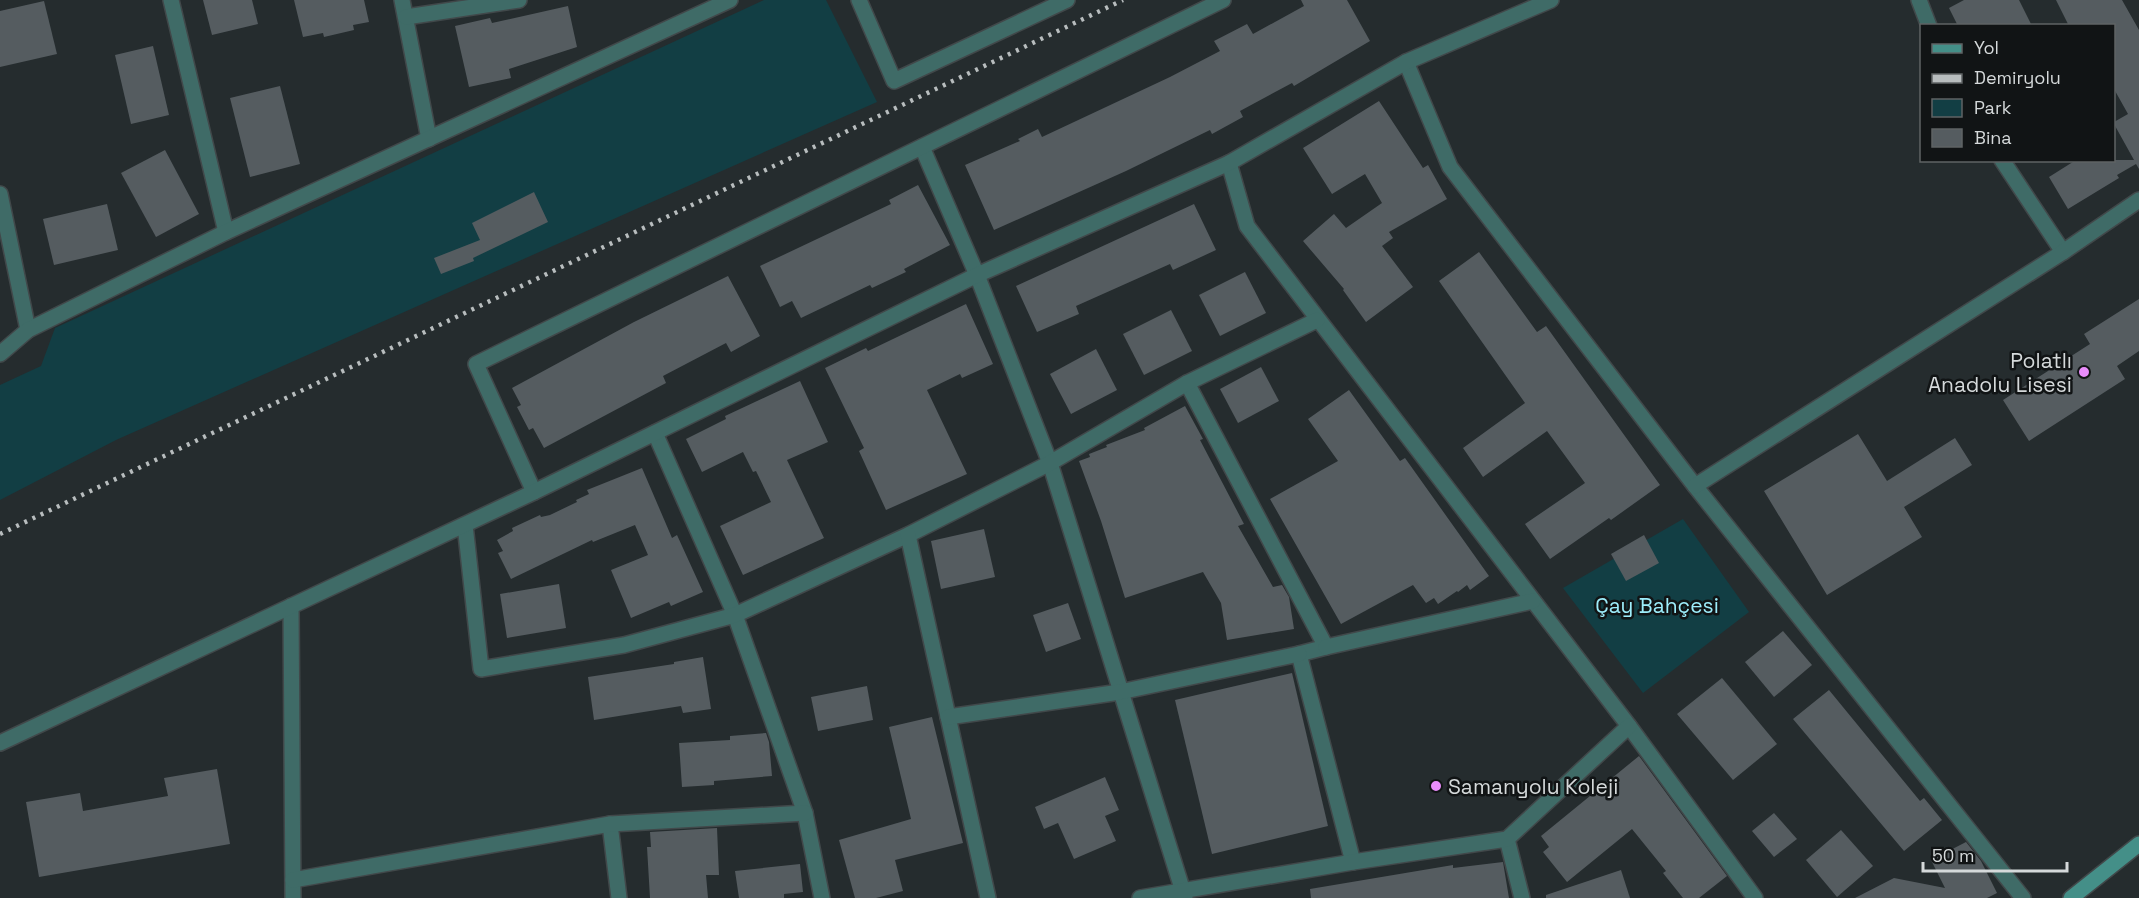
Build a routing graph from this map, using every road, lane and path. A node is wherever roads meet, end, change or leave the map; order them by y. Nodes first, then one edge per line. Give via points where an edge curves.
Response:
1 (171, 0) edge
2 (402, 0) edge
3 (519, 0) edge
4 (730, 0) edge
5 (859, 0) edge
6 (1067, 0) edge
7 (1223, 0) edge
8 (1551, 0) edge
9 (1919, 0) edge
10 (406, 17) junction
11 (1928, 24) edge
12 (1406, 62) junction
13 (429, 138) junction
14 (922, 147) junction
15 (2003, 162) edge
16 (1228, 163) junction
17 (0, 194) edge
18 (2139, 200) edge
19 (226, 232) junction
20 (2063, 252) junction
21 (976, 275) junction
22 (1317, 320) junction
23 (28, 330) junction
24 (0, 354) edge
25 (1187, 383) junction
26 (655, 433) junction
27 (1050, 463) junction
28 (1695, 486) junction
29 (534, 492) junction
30 (465, 525) junction
31 (908, 535) junction
32 (1533, 601) junction
33 (291, 606) junction
34 (735, 615) junction
35 (1326, 647) junction
36 (1299, 654) junction
37 (1120, 692) junction
38 (948, 717) junction
39 (1629, 726) junction
40 (0, 742) edge
41 (805, 813) junction
42 (610, 824) junction
43 (1507, 839) junction
44 (2139, 844) edge
45 (1353, 862) junction
46 (293, 880) junction
47 (1183, 895) edge
48 (293, 898) edge
49 (620, 898) edge
50 (822, 898) edge
51 (988, 898) edge
52 (1140, 898) edge
53 (1522, 898) edge
54 (1755, 898) edge
55 (2023, 898) edge
56 (2071, 898) edge

1 - 19 street
2 - 10 street
3 - 10 street
4 - 13 street
5 - 6 street via 894,81
7 - 14 street
8 - 12 street
9 - 11 street
10 - 13 street
12 - 16 street
12 - 28 street via 1450,167
13 - 19 street
14 - 21 street
14 - 29 street via 476,364
15 - 20 street
16 - 21 street
16 - 22 street via 1247,226
17 - 23 street
18 - 20 street
19 - 23 street
20 - 28 street
21 - 26 street
21 - 27 street
22 - 25 street
22 - 32 street
23 - 24 street
25 - 27 street
25 - 35 street
26 - 29 street
26 - 34 street
27 - 31 street
27 - 37 street
28 - 55 street
29 - 30 street
30 - 33 street
30 - 34 street via 481,669 624,645
31 - 34 street
31 - 38 street
32 - 35 street
32 - 39 street
33 - 40 street
33 - 46 street
34 - 41 street
35 - 36 street
36 - 37 street
36 - 45 street
37 - 38 street
37 - 47 street
38 - 51 street
39 - 43 street
39 - 54 street
41 - 42 street
41 - 50 street
42 - 46 street
42 - 49 street
43 - 45 street
43 - 53 street
44 - 56 street
45 - 47 street
46 - 48 street
47 - 52 street

